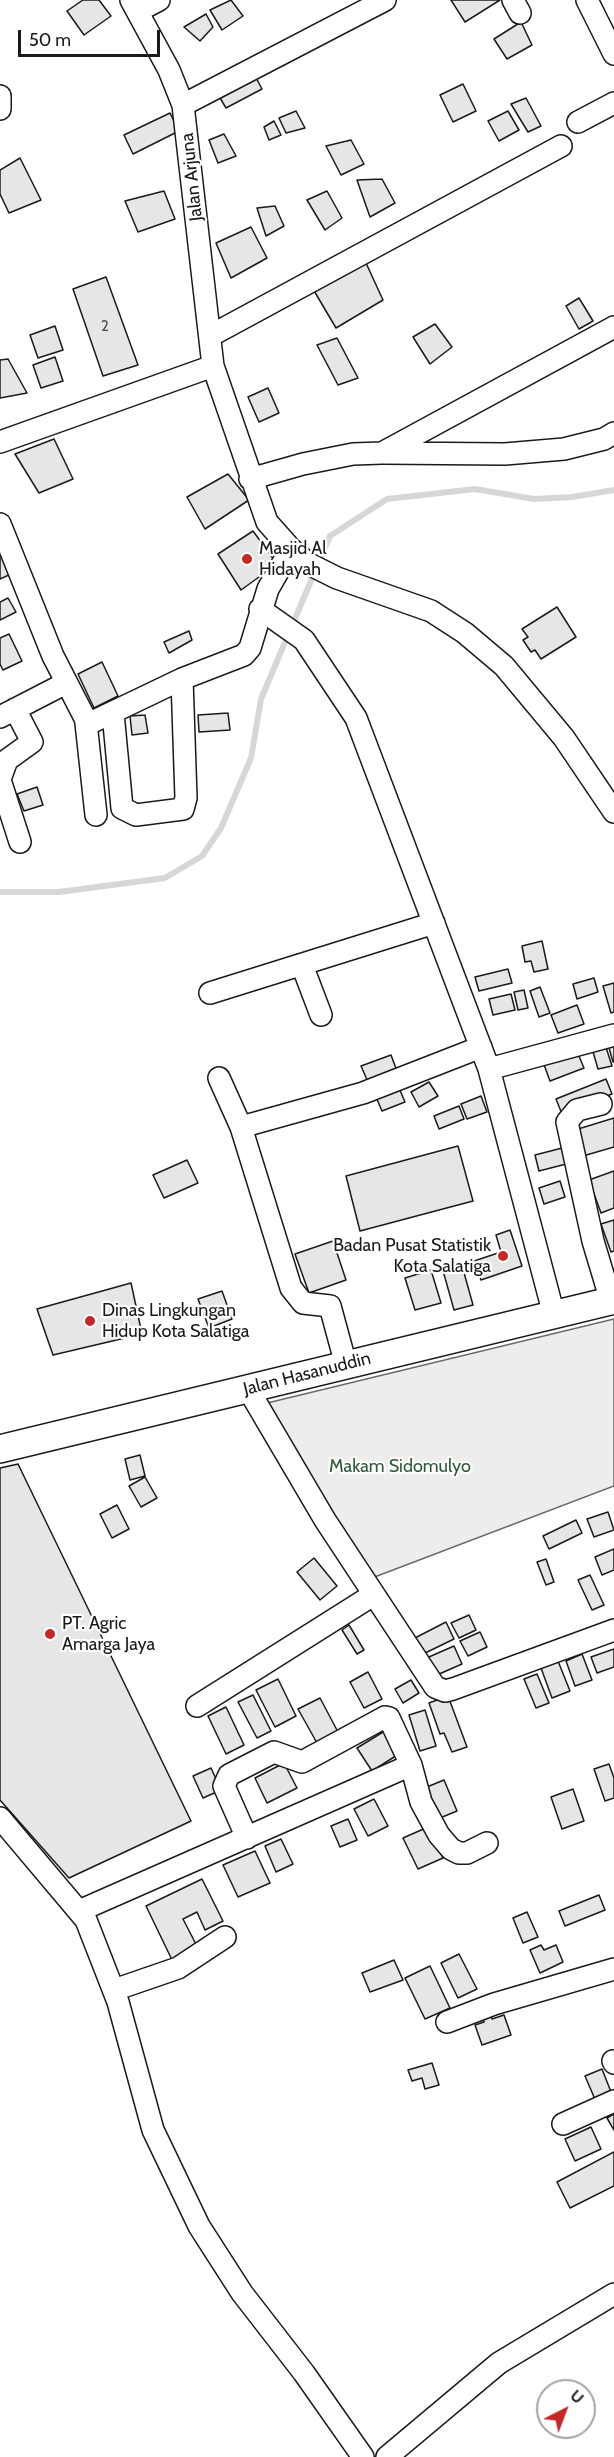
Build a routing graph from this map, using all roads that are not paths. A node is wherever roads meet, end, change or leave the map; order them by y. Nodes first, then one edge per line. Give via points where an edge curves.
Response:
1 (159, 0) edge
2 (385, 0) edge
3 (587, 0) edge
4 (134, 5) edge
5 (614, 54) edge
6 (0, 96) edge
7 (614, 103) edge
8 (183, 105) junction
9 (0, 109) edge
10 (578, 122) dead end
11 (561, 146) dead end
12 (614, 327) edge
13 (210, 336) junction
14 (213, 366) junction
15 (614, 434) edge
16 (0, 442) edge
17 (382, 453) junction
18 (250, 479) junction
19 (1, 530) edge
20 (291, 549) junction
21 (260, 609) junction
22 (182, 680) junction
23 (66, 683) junction
24 (8, 713) edge
25 (113, 713) junction
26 (86, 723) junction
27 (0, 779) edge
28 (614, 812) edge
29 (96, 815) dead end
30 (20, 842) dead end
31 (434, 923) junction
32 (302, 965) junction
33 (210, 993) dead end
34 (321, 1015) dead end
35 (614, 1035) edge
36 (481, 1047) junction
37 (489, 1069) junction
38 (219, 1078) dead end
39 (601, 1104) dead end
40 (241, 1127) junction
41 (612, 1301) edge
42 (554, 1315) junction
43 (346, 1365) junction
44 (248, 1389) junction
45 (0, 1449) edge
46 (373, 1594) junction
47 (614, 1630) edge
48 (197, 1706) dead end
49 (411, 1765) junction
50 (0, 1818) edge
51 (247, 1838) junction
52 (487, 1844) dead end
53 (79, 1911) junction
54 (225, 1937) dead end
55 (614, 1969) edge
56 (114, 1990) junction
57 (447, 2022) dead end
58 (614, 2101) edge
59 (563, 2124) dead end
60 (614, 2294) edge
61 (390, 2456) edge
62 (363, 2457) edge

1 - 4 street
2 - 8 street
3 - 5 street
4 - 8 street, Jalan Arjuna
6 - 9 street
7 - 10 street
8 - 13 street, Jalan Arjuna
11 - 13 street
12 - 17 street
13 - 14 street, Jalan Arjuna
14 - 16 street
14 - 18 street, Jalan Arjuna
15 - 17 street via 564,449 505,454
17 - 18 street via 352,454
18 - 20 street, Jalan Arjuna via 267,522
19 - 23 street
20 - 21 street
20 - 28 street, Jalan Arjuna via 309,564 337,578 431,611 465,633 504,666 564,738
21 - 22 street via 250,648 244,655
21 - 31 street via 304,640 356,718
22 - 25 street
22 - 25 street via 186,798 183,809 136,815 122,808
23 - 24 street
23 - 26 street
24 - 27 street via 32,742 7,760
25 - 26 street
26 - 29 street
27 - 30 street
31 - 32 street
31 - 36 street
32 - 33 street
32 - 34 street
35 - 37 street
36 - 37 street
36 - 40 street via 363,1093
37 - 42 street
38 - 40 street
39 - 41 street via 577,1110 567,1122 593,1241
40 - 43 street via 291,1288 303,1304 330,1306
41 - 42 main road, Jalan Hasanuddin
42 - 43 main road, Jalan Hasanuddin
43 - 44 main road, Jalan Hasanuddin
44 - 45 main road, Jalan Hasanuddin
44 - 46 street
46 - 47 street via 435,1687 446,1691
46 - 48 street
49 - 51 street
49 - 51 street via 386,1717 302,1762 274,1752 241,1767 224,1786
49 - 52 street via 420,1802 451,1849 467,1853
50 - 53 street
51 - 53 street
53 - 56 street
54 - 56 street via 178,1968
55 - 57 street
56 - 62 street via 153,2130 199,2226 242,2293
58 - 59 street
60 - 61 street via 499,2363

